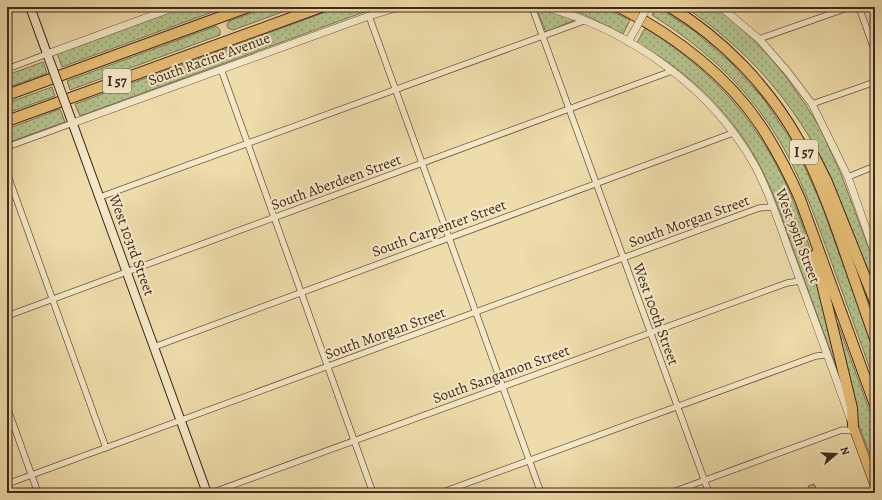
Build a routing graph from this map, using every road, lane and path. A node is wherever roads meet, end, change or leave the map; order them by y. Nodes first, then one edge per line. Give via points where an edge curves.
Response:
1 (30, 7) edge
2 (175, 7) edge
3 (248, 7) edge
4 (321, 7) edge
5 (399, 7) edge
6 (532, 7) edge
7 (545, 7) edge
8 (619, 7) edge
9 (648, 7) edge
10 (670, 7) edge
11 (721, 7) edge
12 (850, 7) edge
13 (859, 7) edge
14 (156, 10) edge
15 (369, 16) junction
16 (584, 21) junction
17 (543, 35) junction
18 (759, 39) junction
19 (628, 42) junction
20 (875, 52) edge
21 (47, 54) junction
22 (7, 69) edge
23 (221, 69) junction
24 (672, 71) junction
25 (875, 82) edge
26 (396, 89) junction
27 (7, 95) edge
28 (812, 104) junction
29 (569, 109) junction
30 (7, 121) edge
31 (72, 123) junction
32 (732, 133) junction
33 (799, 142) junction
34 (248, 143) junction
35 (7, 147) edge
36 (422, 163) junction
37 (875, 166) edge
38 (7, 173) edge
39 (848, 177) junction
40 (596, 184) junction
41 (100, 197) junction
42 (772, 207) junction
43 (274, 217) junction
44 (812, 233) junction
45 (449, 237) junction
46 (875, 251) edge
47 (623, 258) junction
48 (127, 272) junction
49 (800, 281) junction
50 (301, 292) junction
51 (53, 299) junction
52 (875, 302) edge
53 (476, 312) junction
54 (7, 316) edge
55 (650, 332) junction
56 (875, 339) edge
57 (154, 346) junction
58 (827, 354) junction
59 (328, 366) junction
60 (503, 386) junction
61 (875, 405) edge
62 (7, 406) edge
63 (678, 407) junction
64 (180, 420) junction
65 (854, 428) junction
66 (354, 440) junction
67 (106, 448) junction
68 (530, 460) junction
69 (32, 475) junction
70 (704, 480) junction
71 (7, 484) edge
72 (875, 486) edge
73 (38, 493) edge
74 (207, 493) edge
75 (211, 493) edge
76 (373, 493) edge
77 (440, 493) edge
78 (542, 493) edge
79 (670, 493) edge
80 (709, 493) edge

1 - 21 main road, West 103rd Street
2 - 14 street
3 - 27 highway, I 57
4 - 30 highway, I 57
5 - 15 street, South Racine Avenue
6 - 17 street, West 100th Street
7 - 16 street, West 99th Street
8 - 44 highway, I 57 via 673,39 715,72 734,92 766,133 777,152 800,199
9 - 19 street, bridge
10 - 33 highway, I 57 via 702,28 745,68 772,100
11 - 18 street
12 - 18 street
13 - 20 street
14 - 21 street
15 - 23 street, South Racine Avenue
15 - 26 street
16 - 17 street
16 - 19 street, West 99th Street
17 - 26 street
17 - 29 street, West 100th Street
18 - 28 street
19 - 24 street, West 99th Street
21 - 22 street
21 - 31 main road, West 103rd Street, bridge
23 - 31 street, South Racine Avenue
23 - 34 street
24 - 29 street, South Aberdeen Street
24 - 32 street, West 99th Street via 706,101
25 - 28 street
26 - 34 street
26 - 36 street
28 - 39 street
29 - 36 street, South Aberdeen Street
29 - 40 street, West 100th Street
31 - 35 street, South Racine Avenue
31 - 41 main road, West 103rd Street
32 - 40 street, South Carpenter Street
32 - 42 street, West 99th Street via 754,166
33 - 52 highway via 814,156 827,182
33 - 56 highway, I 57 via 823,194
34 - 41 street
34 - 43 street
36 - 43 street, South Aberdeen Street
36 - 45 street
37 - 39 street
38 - 51 street
39 - 46 street
40 - 45 street, South Carpenter Street
40 - 47 street, West 100th Street
41 - 48 main road, West 103rd Street
42 - 47 street, South Morgan Street via 759,208
42 - 49 street, West 99th Street
43 - 48 street, South Aberdeen Street
43 - 50 street
44 - 61 highway, I 57
44 - 65 highway via 817,264 852,408
45 - 50 street, South Carpenter Street
45 - 53 street
47 - 53 street, South Morgan Street
47 - 55 street, West 100th Street
48 - 51 street, South Aberdeen Street
48 - 57 main road, West 103rd Street
49 - 55 street, South Sangamon Street via 787,283
49 - 58 street, West 99th Street
50 - 57 street, South Carpenter Street
50 - 59 street
51 - 54 street, South Aberdeen Street
51 - 67 street
53 - 59 street, South Morgan Street
53 - 60 street
55 - 60 street, South Sangamon Street
55 - 63 street, West 100th Street
57 - 64 main road, West 103rd Street
58 - 63 street
58 - 65 street, West 99th Street
59 - 64 street, South Morgan Street
59 - 66 street
60 - 66 street, South Sangamon Street
60 - 68 street
62 - 69 street
63 - 68 street
63 - 70 street, West 100th Street
64 - 67 street, South Morgan Street
64 - 74 main road, West 103rd Street
65 - 70 street via 842,430
65 - 72 main road, West 99th Street
66 - 75 street, South Sangamon Street
66 - 76 street
67 - 69 street, South Morgan Street
68 - 77 street
68 - 78 street
69 - 71 street, South Morgan Street
69 - 73 street
70 - 79 street
70 - 80 street, West 100th Street

